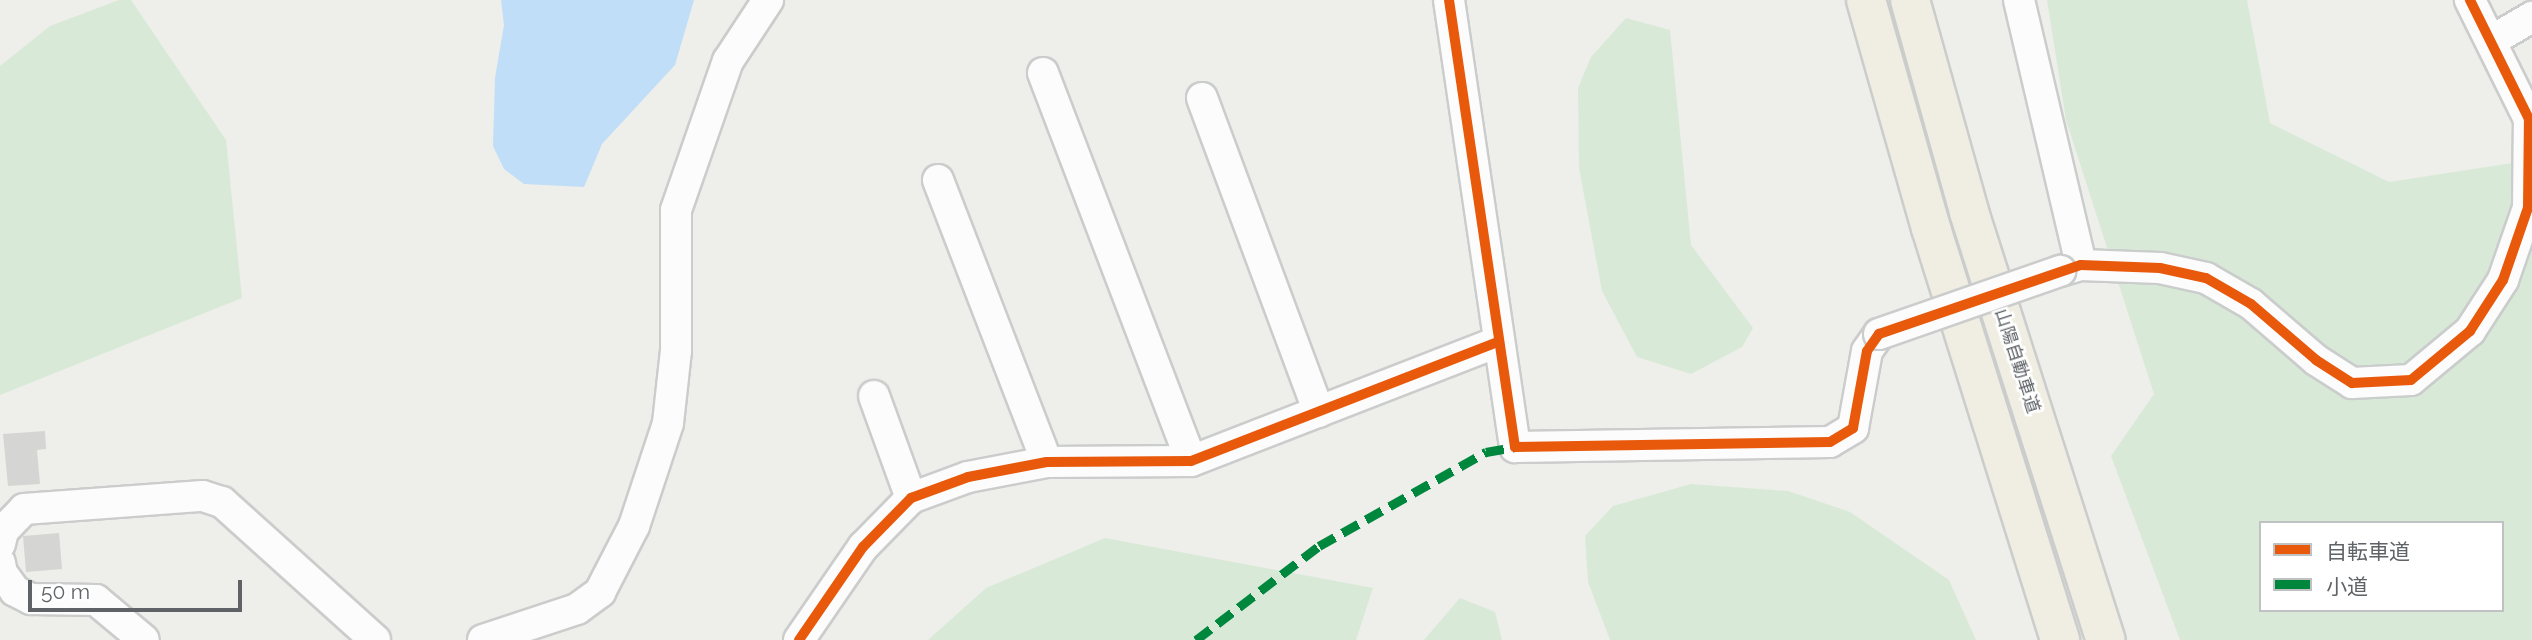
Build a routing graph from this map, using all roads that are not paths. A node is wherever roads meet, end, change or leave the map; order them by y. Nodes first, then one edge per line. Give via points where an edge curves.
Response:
1 (768, 0) edge
2 (1449, 0) edge
3 (1866, 0) edge
4 (1910, 0) edge
5 (2019, 0) edge
6 (2470, 0) edge
7 (2532, 17) edge
8 (2491, 41) junction
9 (1042, 73) dead end
10 (1202, 98) dead end
11 (938, 180) dead end
12 (2071, 268) junction
13 (1496, 343) junction
14 (874, 396) dead end
15 (1319, 412) junction
16 (1191, 461) junction
17 (1047, 462) junction
18 (911, 498) junction
19 (0, 544) edge
20 (0, 563) edge
21 (144, 640) edge
22 (375, 640) edge
23 (483, 640) edge
24 (799, 640) edge
25 (2060, 640) edge
26 (2106, 640) edge

1 - 23 street via 728,61 676,210 676,351 668,423 634,526 600,592 577,610
2 - 13 street
3 - 25 highway via 1931,228
4 - 26 highway, 山陽自動車道 via 1969,212
5 - 12 street
6 - 8 street
7 - 8 street
8 - 12 street via 2529,119 2528,208 2503,280 2470,331 2411,380 2352,383 2316,360 2251,304 2206,278 2160,268
9 - 16 street
10 - 15 street
11 - 17 street
12 - 13 street, bridge via 1879,334 1867,351 1853,428 1830,442 1515,447
13 - 15 street
14 - 18 street
15 - 16 street
16 - 17 street
17 - 18 street via 968,477
18 - 24 street via 863,547
19 - 22 street via 3,531 24,509 203,496 222,502
20 - 21 street via 15,591 30,599 96,600

